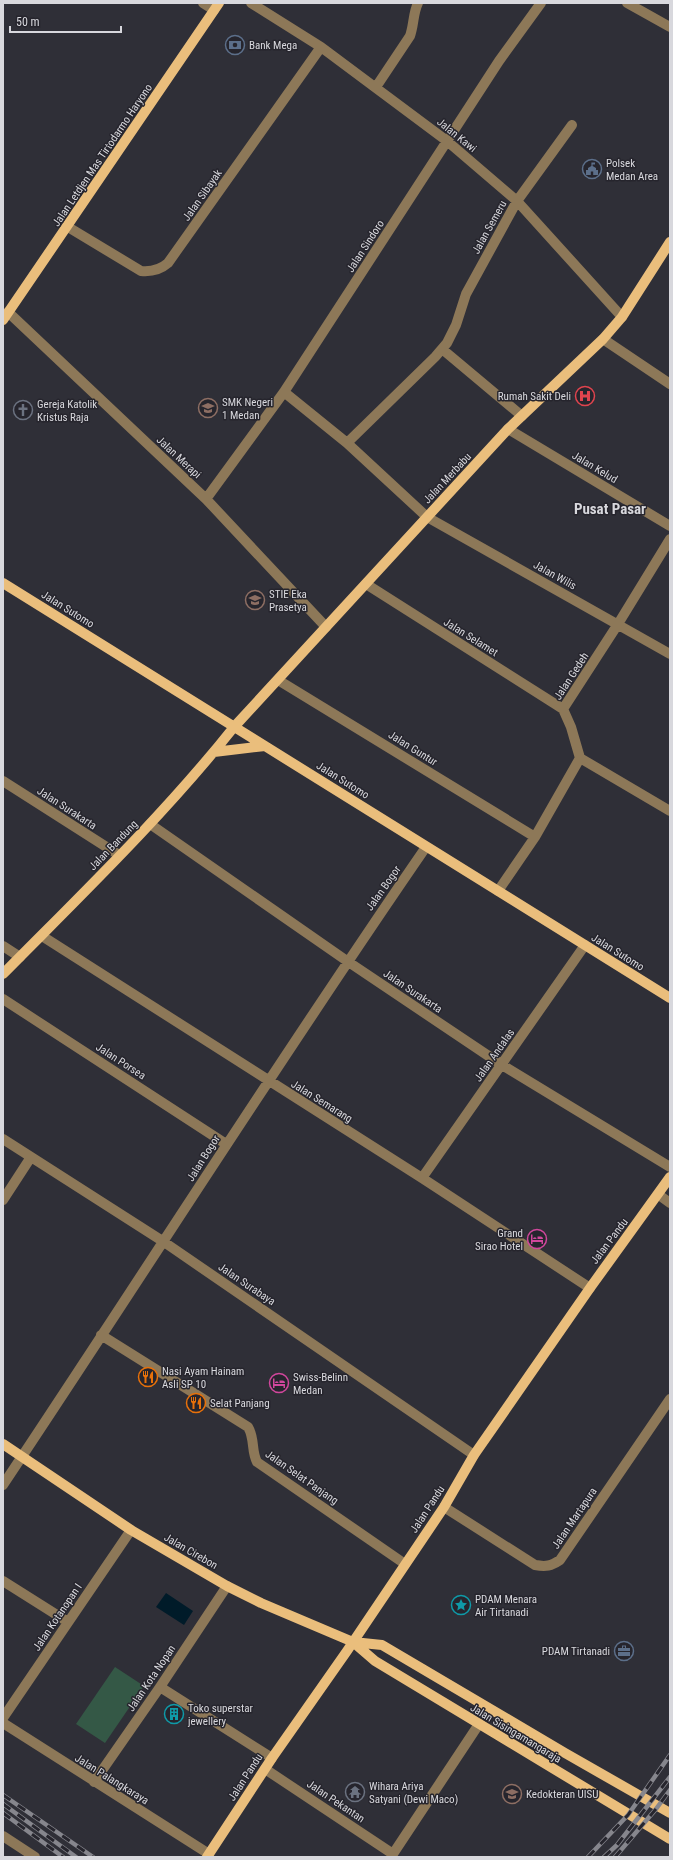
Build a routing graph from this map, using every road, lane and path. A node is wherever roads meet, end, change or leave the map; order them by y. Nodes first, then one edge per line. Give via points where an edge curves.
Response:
1 (203, 3) edge
2 (251, 3) edge
3 (418, 3) edge
4 (541, 3) edge
5 (627, 3) edge
6 (217, 7) edge
7 (670, 26) edge
8 (321, 48) junction
9 (376, 87) junction
10 (572, 125) dead end
11 (447, 141) junction
12 (517, 201) junction
13 (68, 227) junction
14 (670, 242) edge
15 (5, 316) edge
16 (622, 317) junction
17 (603, 339) junction
18 (442, 349) junction
19 (670, 384) edge
20 (284, 392) junction
21 (522, 416) junction
22 (508, 429) junction
23 (348, 443) junction
24 (206, 499) junction
25 (427, 517) junction
26 (670, 526) edge
27 (670, 539) edge
28 (3, 583) edge
29 (366, 584) junction
30 (618, 624) junction
31 (326, 627) junction
32 (670, 654) edge
33 (278, 680) junction
34 (563, 709) junction
35 (234, 727) junction
36 (265, 746) junction
37 (214, 752) junction
38 (580, 758) junction
39 (3, 781) edge
40 (670, 811) edge
41 (150, 824) junction
42 (535, 837) junction
43 (426, 847) junction
44 (119, 856) junction
45 (498, 891) junction
46 (42, 936) junction
47 (585, 945) junction
48 (3, 946) edge
49 (20, 957) junction
50 (347, 962) junction
51 (3, 974) edge
52 (670, 998) edge
53 (3, 999) edge
54 (502, 1065) junction
55 (269, 1082) junction
56 (3, 1139) edge
57 (226, 1144) junction
58 (31, 1157) junction
59 (670, 1167) edge
60 (670, 1177) edge
61 (422, 1178) junction
62 (659, 1195) junction
63 (3, 1200) edge
64 (670, 1203) edge
65 (164, 1242) junction
66 (590, 1288) junction
67 (102, 1335) junction
68 (670, 1399) edge
69 (3, 1444) edge
70 (474, 1455) junction
71 (22, 1456) junction
72 (3, 1485) edge
73 (444, 1507) junction
74 (131, 1530) junction
75 (405, 1564) junction
76 (3, 1581) edge
77 (227, 1586) junction
78 (68, 1622) junction
79 (353, 1642) junction
80 (382, 1645) joint
81 (160, 1686) junction
82 (3, 1718) edge
83 (3, 1723) edge
84 (479, 1724) junction
85 (272, 1758) junction
86 (265, 1769) junction
87 (94, 1782) junction
88 (670, 1813) edge
89 (3, 1836) edge
90 (670, 1839) edge
91 (392, 1855) edge
92 (208, 1856) edge
93 (35, 1857) edge

1 - 6 street
2 - 8 street, Jalan Kawi
3 - 9 street via 410,36
4 - 11 street, Jalan Sindoro via 499,61
5 - 7 street
6 - 13 main road, Jalan Letdjen Mas Tirtodarmo Haryono
8 - 9 street, Jalan Kawi
8 - 13 street, Jalan Sibayak via 163,268 141,271
9 - 11 street, Jalan Kawi
10 - 12 street, Jalan Semeru
11 - 12 street, Jalan Kawi
11 - 20 street, Jalan Sindoro
12 - 16 street, Jalan Kawi
12 - 18 street, Jalan Semeru via 466,294 456,325
13 - 15 main road, Jalan Letdjen Mas Tirtodarmo Haryono
14 - 16 main road, Jalan Merbabu
15 - 24 street, Jalan Merapi
16 - 17 main road, Jalan Merbabu
17 - 19 street
17 - 21 main road, Jalan Merbabu
18 - 21 street
18 - 23 street, Jalan Semeru
20 - 23 street, Jalan Wilis
20 - 24 street, Jalan Sindoro
21 - 22 main road, Jalan Merbabu
22 - 25 main road, Jalan Merbabu
22 - 26 street, Jalan Kelud
23 - 25 street, Jalan Wilis
24 - 31 street, Jalan Merapi
25 - 29 main road, Jalan Merbabu
25 - 30 street, Jalan Wilis
27 - 30 street, Jalan Gedeh
28 - 35 main road, Jalan Sutomo
29 - 31 main road, Jalan Merbabu
29 - 34 street, Jalan Selamet
30 - 32 street, Jalan Wilis
30 - 34 street, Jalan Gedeh
31 - 33 main road, Jalan Merbabu
33 - 35 main road, Jalan Merbabu
33 - 42 street, Jalan Guntur
34 - 38 street, Jalan Gedeh
35 - 36 main road, Jalan Sutomo
35 - 37 main road, Jalan Bandung
36 - 37 main road
36 - 43 main road, Jalan Sutomo
37 - 41 main road, Jalan Bandung
38 - 40 street
38 - 42 street
39 - 44 street, Jalan Surakarta
41 - 44 main road, Jalan Bandung
41 - 50 street, Jalan Surakarta
42 - 45 street
43 - 45 main road, Jalan Sutomo
43 - 50 street, Jalan Bogor
44 - 46 main road, Jalan Bandung
45 - 47 main road, Jalan Sutomo
46 - 49 main road, Jalan Bandung
46 - 55 street, Jalan Semarang
47 - 52 main road, Jalan Sutomo
47 - 54 street, Jalan Andalas
48 - 49 street
49 - 51 main road, Jalan Bandung
50 - 54 street, Jalan Surakarta
50 - 55 street, Jalan Bogor
53 - 57 street, Jalan Porsea
54 - 59 street, Jalan Surakarta
54 - 61 street, Jalan Andalas
55 - 57 street, Jalan Bogor
55 - 61 street, Jalan Semarang
56 - 58 street, Jalan Surabaya
57 - 65 street, Jalan Bogor
58 - 63 street
58 - 65 street, Jalan Surabaya
60 - 62 main road, Jalan Pandu
61 - 66 street, Jalan Semarang
62 - 64 street
62 - 66 main road, Jalan Pandu
65 - 67 street, Jalan Bogor
65 - 70 street, Jalan Surabaya
66 - 70 main road, Jalan Pandu
67 - 71 street, Jalan Bogor
67 - 75 street, Jalan Selat Panjang via 248,1428 253,1437 254,1456 257,1462
68 - 73 street, Jalan Martapura via 560,1560 554,1564 546,1567 535,1565
69 - 71 main road, Jalan Cirebon
70 - 73 main road, Jalan Pandu
71 - 72 street, Jalan Bogor
71 - 74 main road, Jalan Cirebon
73 - 75 main road, Jalan Pandu
74 - 77 main road, Jalan Cirebon
74 - 78 street, Jalan Kotanopan I
75 - 79 main road, Jalan Pandu
76 - 78 street
77 - 79 main road, Jalan Cirebon
77 - 81 street, Jalan Kota Nopan
78 - 82 street, Jalan Kotanopan I
79 - 80 main road, Jalan Cirebon
79 - 84 main road, Jalan Sisingamangaraja via 370,1657
79 - 85 main road, Jalan Pandu
80 - 88 main road, Jalan Sisingamangaraja
81 - 85 street
81 - 87 street, Jalan Kota Nopan
83 - 87 street, Jalan Palangkaraya
84 - 90 main road, Jalan Sisingamangaraja
84 - 91 street
85 - 86 main road, Jalan Pandu
86 - 91 street, Jalan Pekantan
86 - 92 main road, Jalan Pandu
87 - 92 street, Jalan Palangkaraya
89 - 93 street

